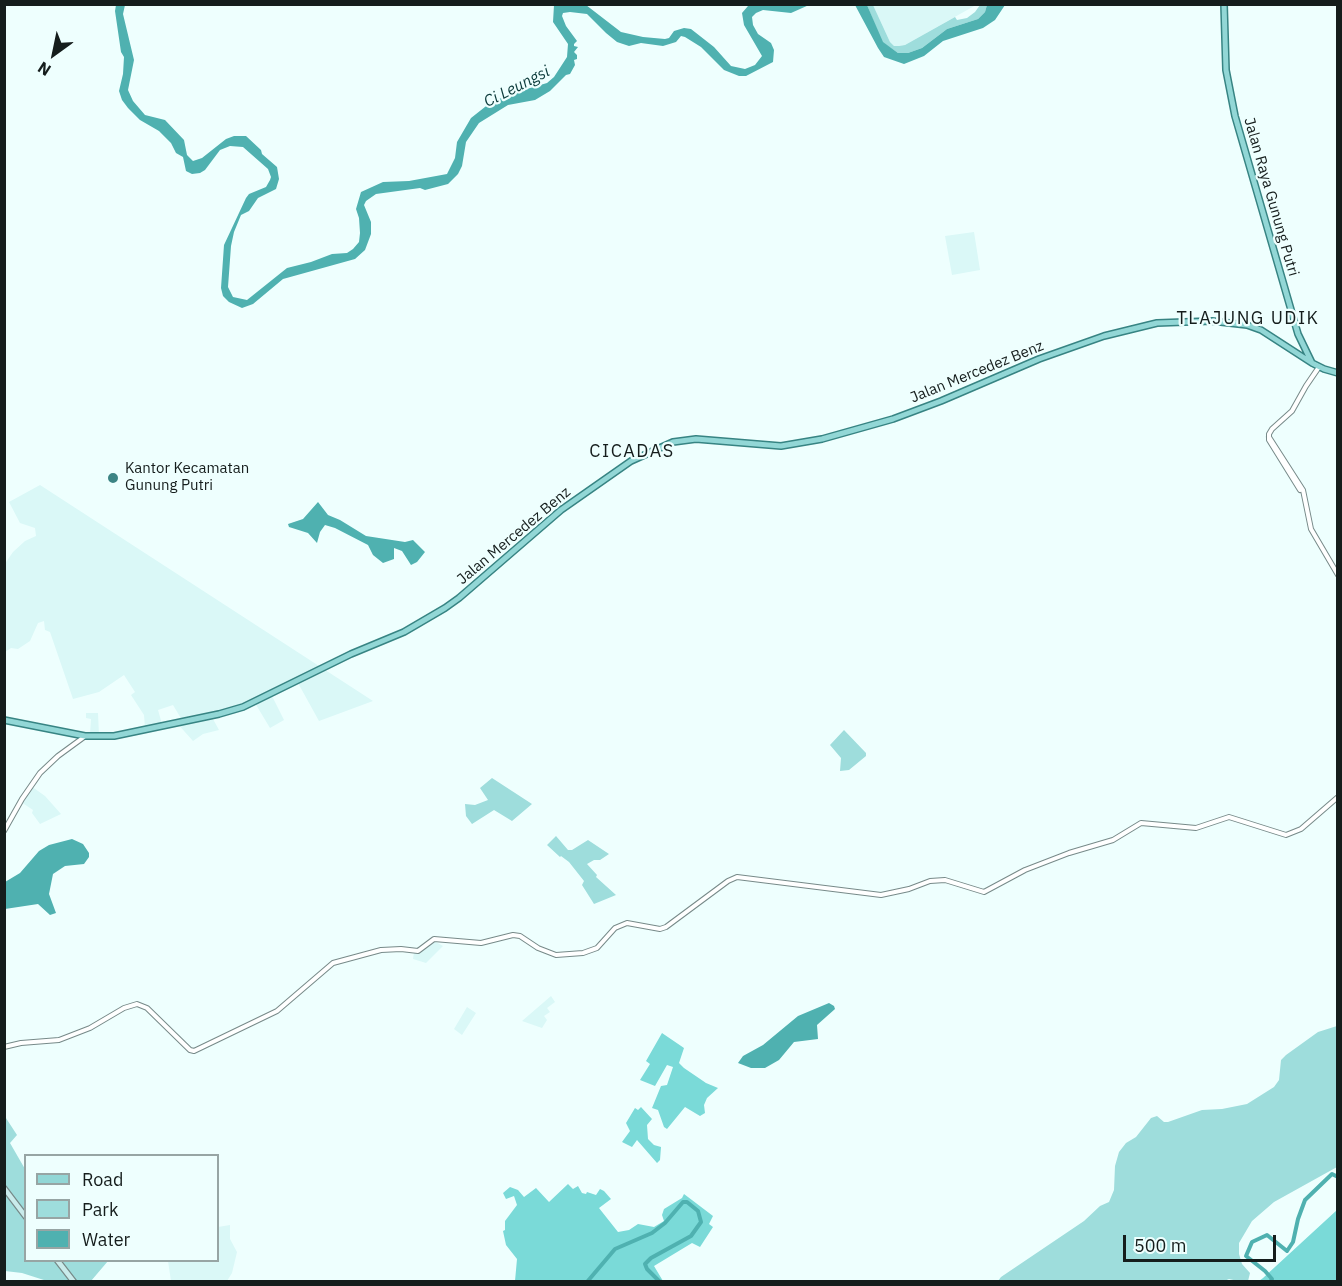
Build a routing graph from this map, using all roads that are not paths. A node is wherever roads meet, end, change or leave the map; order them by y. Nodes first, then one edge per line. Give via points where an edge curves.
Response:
1 (1224, 4) edge
2 (1312, 363) junction
3 (1319, 367) junction
4 (1338, 373) edge
5 (1338, 577) edge
6 (4, 720) edge
7 (85, 736) junction
8 (1338, 797) edge
9 (4, 831) edge
10 (4, 1047) edge
11 (4, 1190) edge
12 (24, 1216) edge
13 (58, 1262) edge
14 (72, 1281) edge

1 - 2 main road, Jalan Raya Gunung Putri via 1226,70 1235,116 1293,320
2 - 3 main road
2 - 7 main road, Jalan Mercedez Benz via 1247,325 1212,321 1157,323 1104,336 1039,359 941,402 822,439 782,446 696,439 673,442 631,461 568,505 459,598 404,632 237,709 122,736
3 - 4 main road
3 - 5 street via 1292,411 1272,429 1269,437 1304,495 1311,529
6 - 7 main road, Jalan Mercedez Benz
7 - 9 street via 40,773
8 - 10 street via 1301,829 1286,835 1229,817 1196,828 1142,823 1113,840 1025,870 984,892 945,880 881,895 734,878 664,928 627,923 615,928 597,948 576,954 556,955 513,935 481,943 434,939 418,951 378,951 333,963 278,1011 195,1051 139,1004 57,1041
11 - 12 main road
13 - 14 main road

